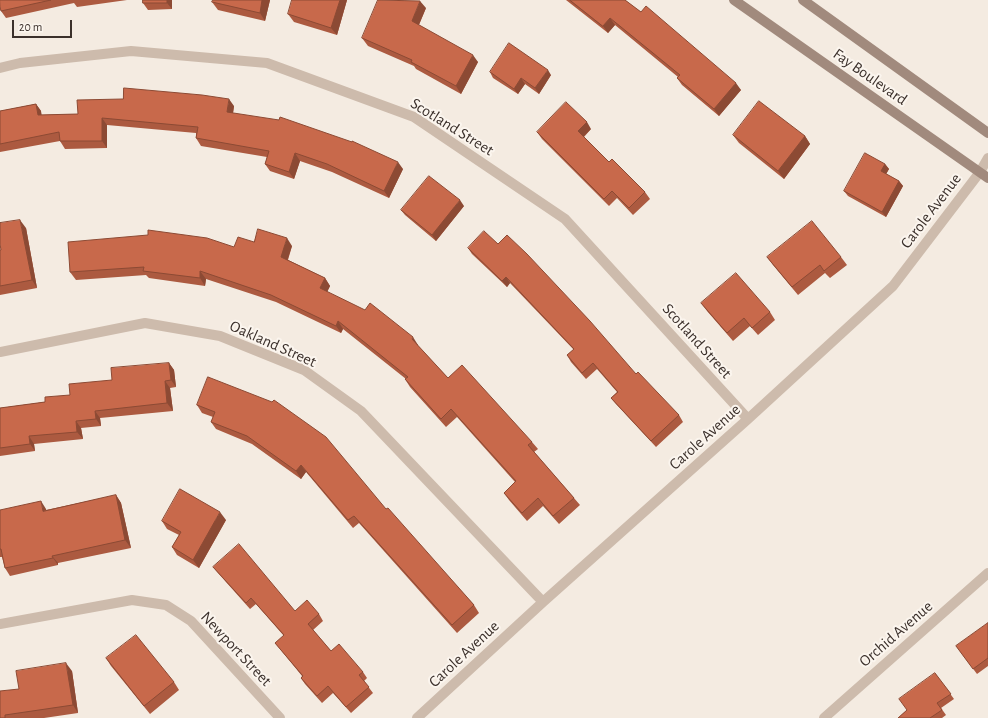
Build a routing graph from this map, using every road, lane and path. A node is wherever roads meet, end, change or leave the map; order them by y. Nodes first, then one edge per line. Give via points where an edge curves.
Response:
1 (734, 0) edge
2 (803, 0) edge
3 (0, 68) edge
4 (988, 133) edge
5 (988, 158) edge
6 (984, 175) edge
7 (0, 352) edge
8 (748, 419) junction
9 (988, 573) edge
10 (543, 602) junction
11 (0, 624) edge
12 (280, 718) edge
13 (417, 718) edge
14 (824, 718) edge

1 - 6 main road, Fay Boulevard
2 - 4 main road, Fay Boulevard
3 - 8 street, Scotland Street via 131,50 267,63 414,117 566,219
5 - 6 street, Carole Avenue
6 - 8 street, Carole Avenue via 893,286
7 - 10 street, Oakland Street via 145,323 220,336 304,370 361,411
8 - 10 street, Carole Avenue
9 - 14 street, Orchid Avenue
10 - 13 street, Carole Avenue
11 - 12 street, Newport Street via 132,600 166,605 192,621

